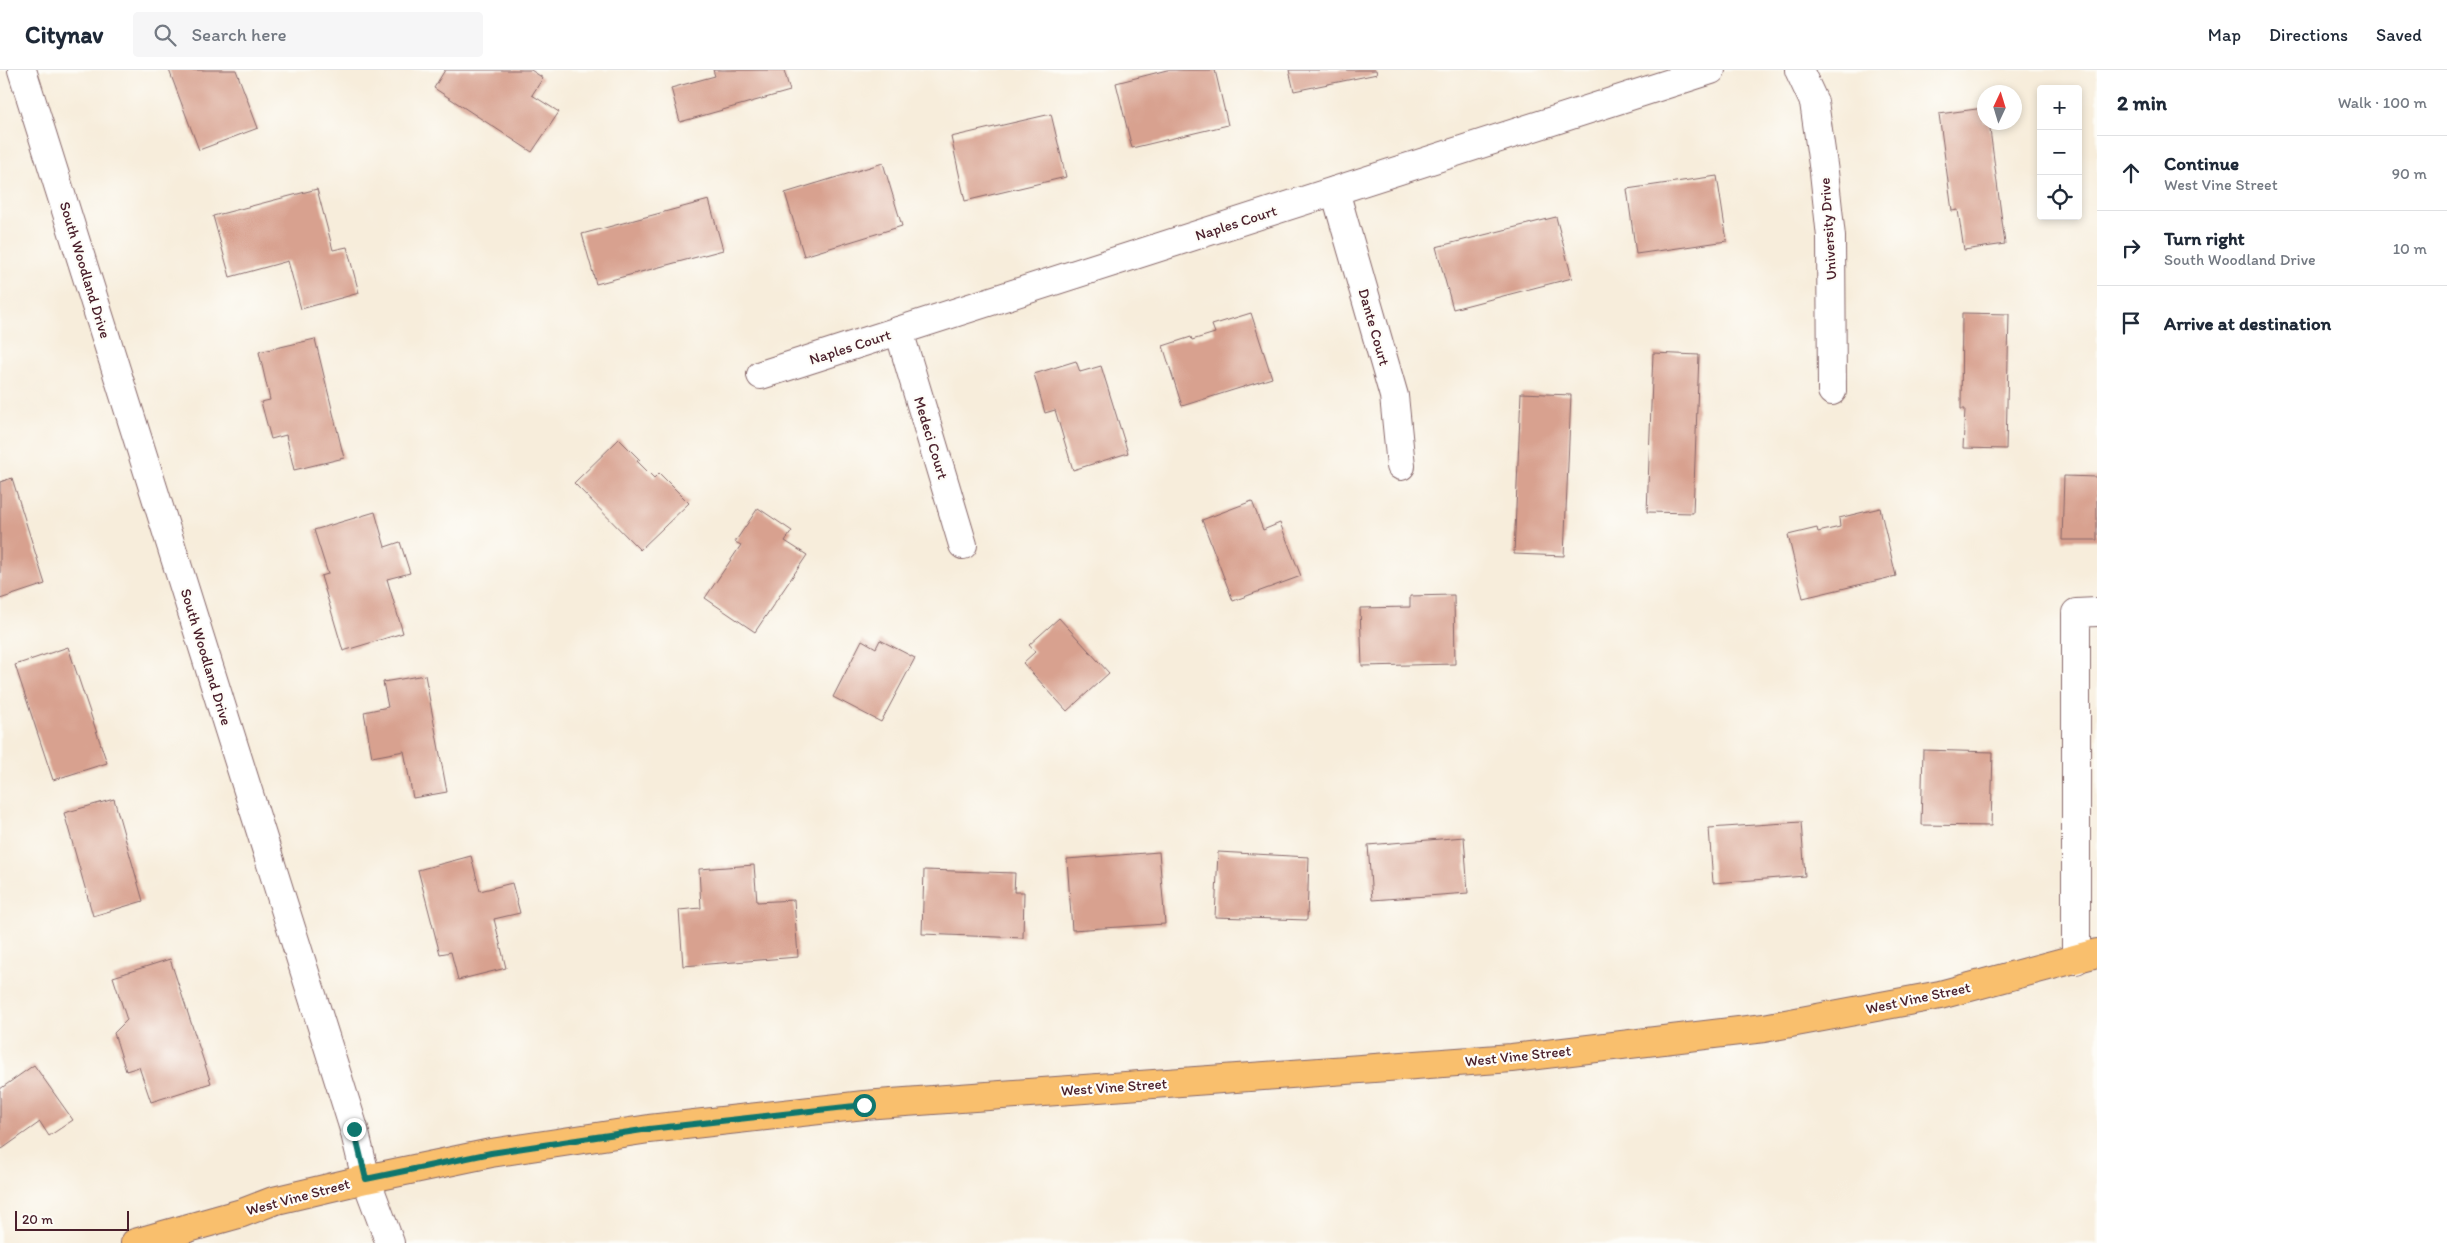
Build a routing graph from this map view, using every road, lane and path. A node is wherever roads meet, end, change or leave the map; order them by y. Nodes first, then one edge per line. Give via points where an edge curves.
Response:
1 (22, 70) edge
2 (1711, 70) edge
3 (1799, 70) edge
4 (1335, 191) junction
5 (899, 331) junction
6 (761, 375) dead end
7 (1832, 391) dead end
8 (1401, 466) dead end
9 (963, 545) dead end
10 (2097, 612) edge
11 (2087, 956) edge
12 (366, 1179) junction
13 (135, 1243) edge
14 (390, 1243) edge

1 - 12 street, South Woodland Drive via 354,1129
2 - 4 street, Naples Court
3 - 7 street, University Drive via 1814,102 1831,237
4 - 5 street, Naples Court
4 - 8 street, Dante Court via 1394,396
5 - 6 street, Naples Court
5 - 9 street, Medeci Court
10 - 11 street via 2076,613
11 - 12 main road, West Vine Street via 1940,995 1764,1028 1512,1058 864,1105 649,1129 491,1153
12 - 13 main road, West Vine Street via 273,1201
12 - 14 street, South Woodland Drive

